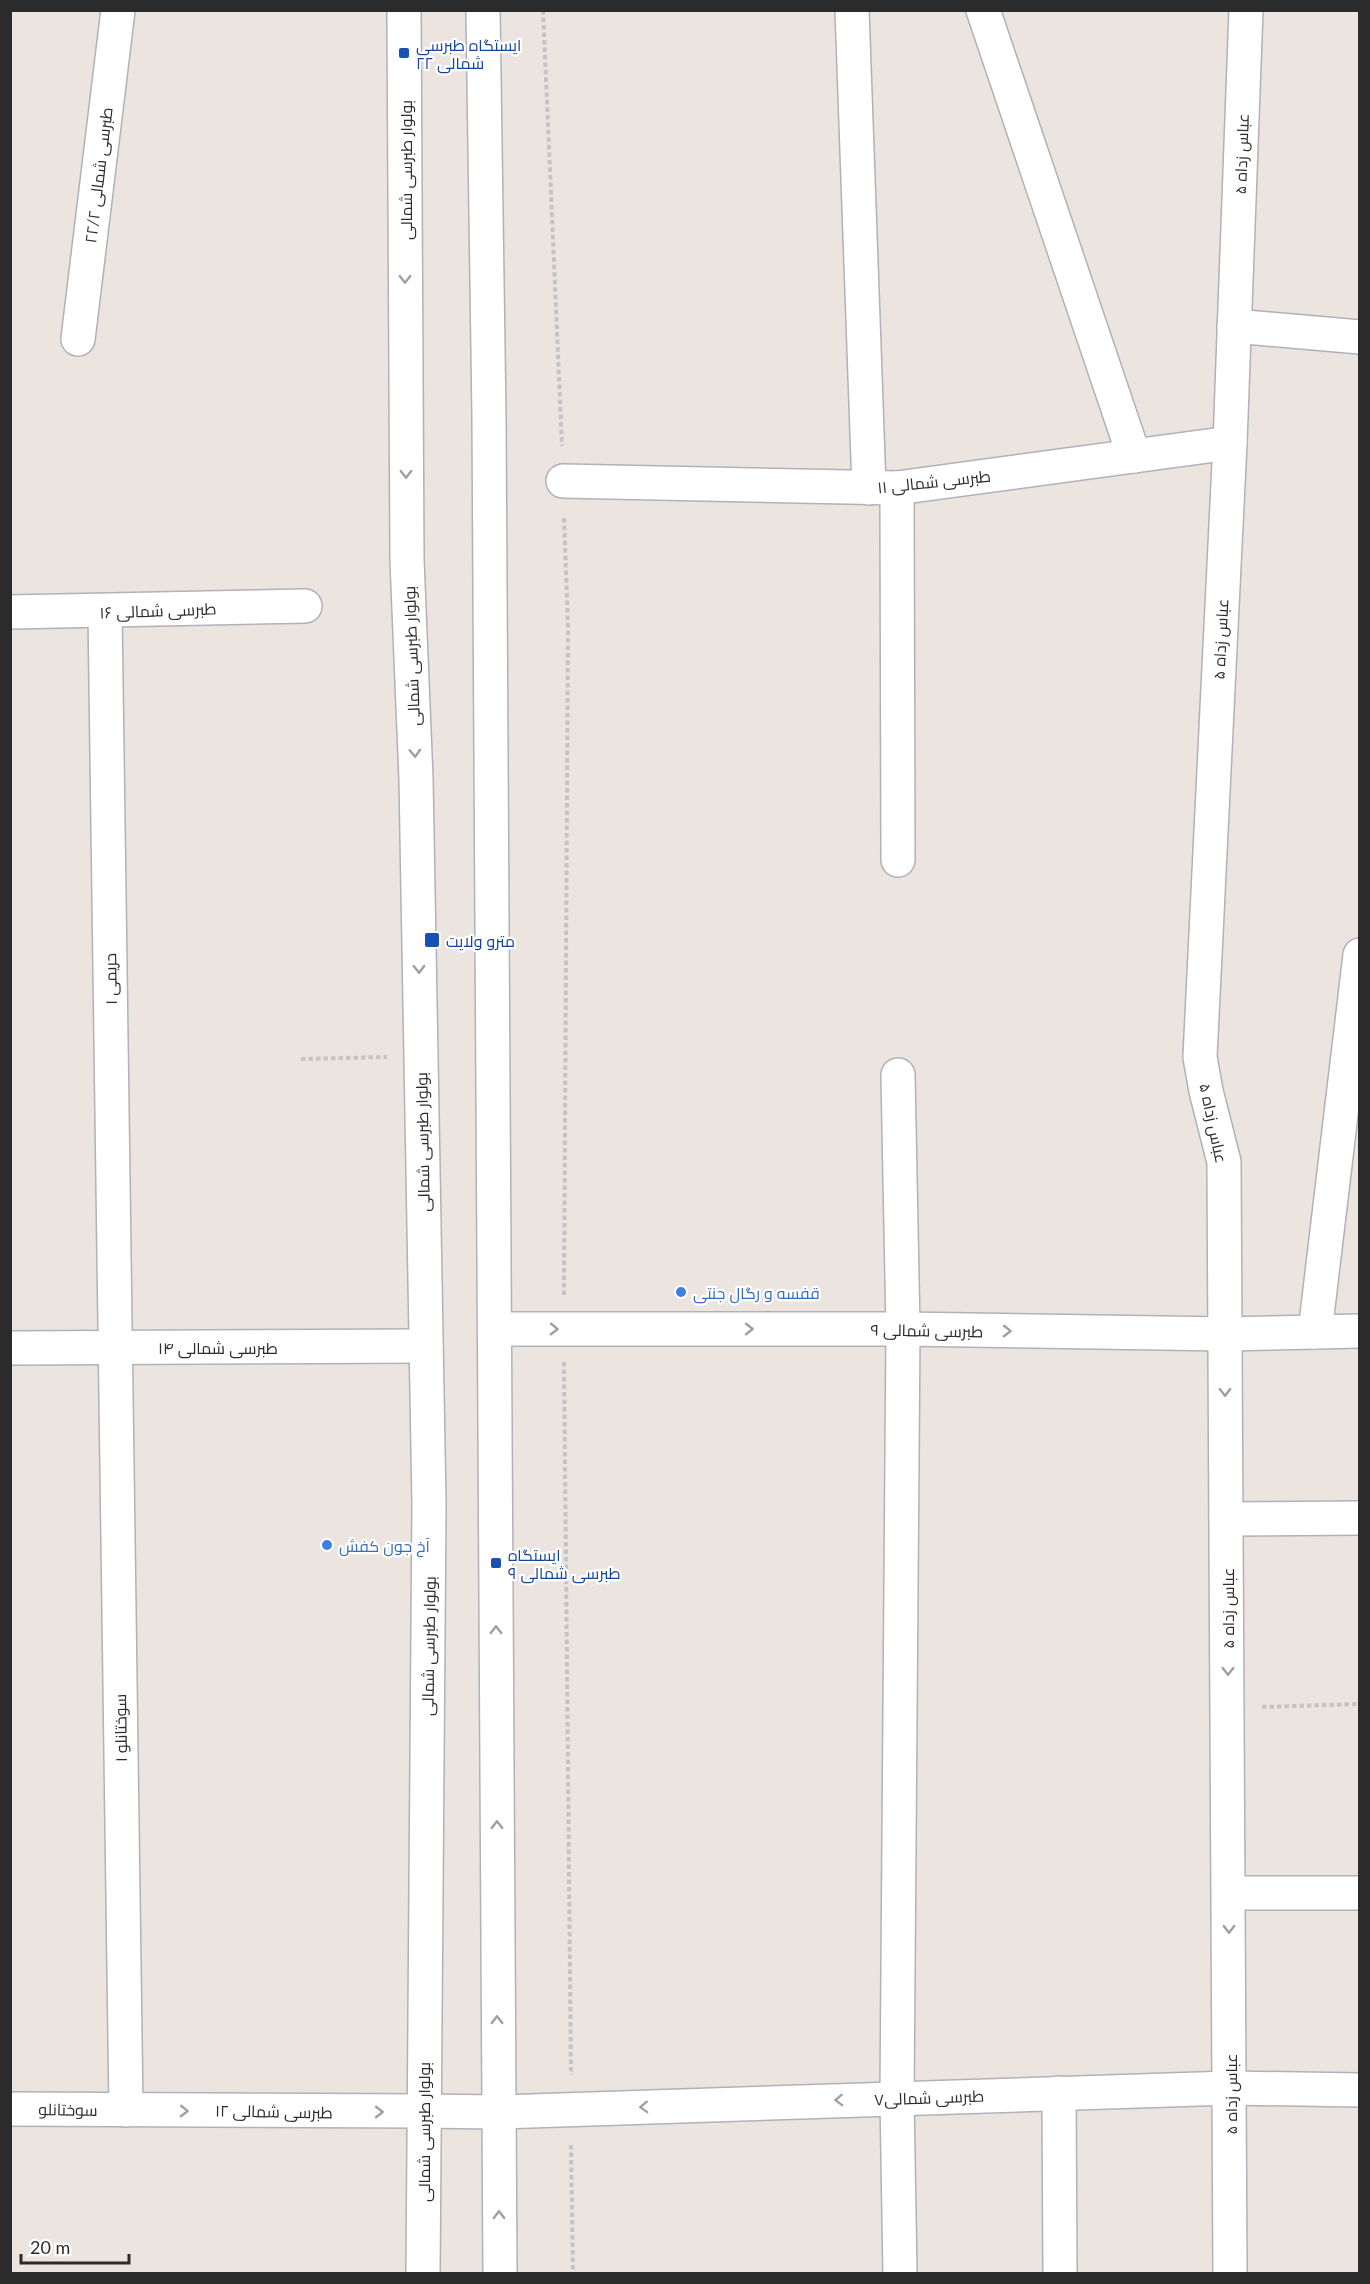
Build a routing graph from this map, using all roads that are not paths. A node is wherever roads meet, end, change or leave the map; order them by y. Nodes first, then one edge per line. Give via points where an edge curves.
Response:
1 (118, 10) edge
2 (404, 10) edge
3 (483, 10) edge
4 (852, 10) edge
5 (983, 10) edge
6 (1246, 10) edge
7 (1234, 326) junction
8 (1359, 337) edge
9 (78, 339) dead end
10 (1230, 443) junction
11 (1134, 456) junction
12 (563, 481) road end
13 (883, 488) junction
14 (305, 606) dead end
15 (105, 611) junction
16 (10, 612) edge
17 (898, 860) dead end
18 (1359, 956) edge
19 (898, 1075) dead end
20 (495, 1329) junction
21 (903, 1329) junction
22 (1359, 1331) edge
23 (1315, 1332) junction
24 (1225, 1334) junction
25 (426, 1346) junction
26 (115, 1347) junction
27 (10, 1348) edge
28 (1359, 1518) edge
29 (1226, 1519) junction
30 (1229, 1893) junction
31 (1359, 1893) edge
32 (1230, 2088) junction
33 (1359, 2090) edge
34 (1059, 2093) junction
35 (897, 2098) junction
36 (10, 2109) edge
37 (126, 2110) junction
38 (423, 2111) junction
39 (498, 2112) junction
40 (423, 2274) edge
41 (500, 2274) edge
42 (900, 2274) edge
43 (1060, 2274) edge
44 (1230, 2274) edge

1 - 9 street, طبرسی شمالی ۲۲/۲
2 -> 25 street, بولوار طبرسی شمالی via 407,560 416,779
3 - 20 street
4 - 13 street
5 - 11 street
6 - 7 street, عباس زداه ۵
7 - 8 street
7 - 10 street, عباس زداه ۵
10 - 11 street, طبرسی شمالی ۱۱
10 - 24 street, عباس زداه ۵ via 1200,1057 1224,1162
11 - 13 street, طبرسی شمالی ۱۱
12 - 13 street, طبرسی شمالی ۱۱
13 - 17 street
14 - 15 street, طبرسی شمالی ۱۶
15 - 16 street, طبرسی شمالی ۱۶
15 - 26 street, حریمی ۱
18 - 23 street
19 - 21 street
20 -> 21 street, طبرسی شمالی ۹
39 -> 20 street
21 -> 24 street, طبرسی شمالی ۹
21 - 35 street
22 - 23 street, طبرسی شمالی ۹
23 - 24 street, طبرسی شمالی ۹
24 -> 29 street, عباس زداه ۵
25 - 26 street, طبرسی شمالی ۱۴
25 - 38 street, بولوار طبرسی شمالی via 429,1504
26 - 27 street, طبرسی شمالی ۱۴
26 - 37 street, سوختانلو ۱
28 - 29 street
29 -> 30 street, عباس زداه ۵
30 - 31 street
30 -> 32 street, عباس زداه ۵
32 - 33 street, طبرسی شمالی۷
32 - 34 street, طبرسی شمالی۷
32 - 44 street, عباس زداه ۵
34 - 35 street, طبرسی شمالی۷
34 - 43 street
35 -> 39 street, طبرسی شمالی۷
35 - 42 street
36 - 37 street, سوختانلو
37 -> 38 street, طبرسی شمالی ۱۲
38 - 39 street, طبرسی شمالی ۱۲
38 - 40 street, بولوار طبرسی شمالی
41 -> 39 street

